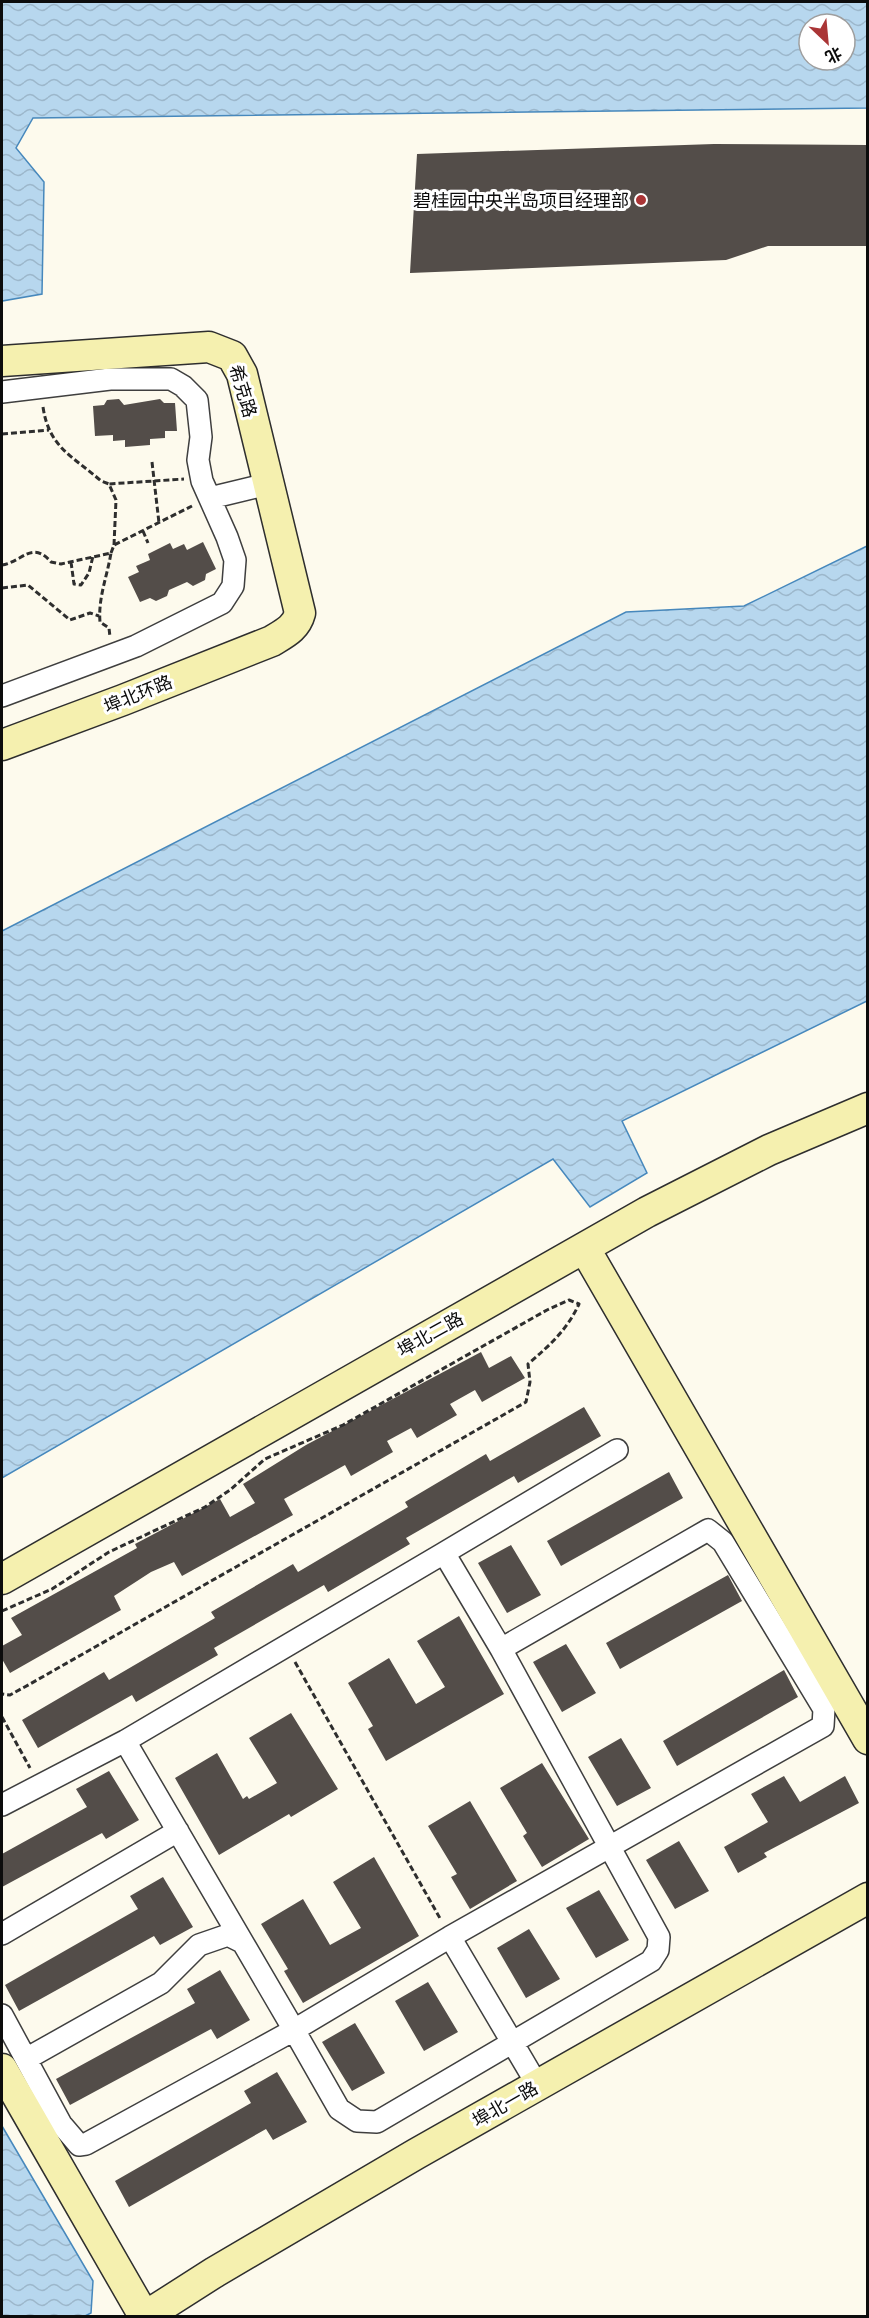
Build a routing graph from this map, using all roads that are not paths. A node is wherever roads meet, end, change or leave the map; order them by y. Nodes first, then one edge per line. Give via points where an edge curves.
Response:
1 (2, 361) edge
2 (2, 392) edge
3 (268, 484) junction
4 (210, 498) junction
5 (273, 640) joint
6 (2, 696) edge
7 (2, 745) edge
8 (867, 1108) edge
9 (585, 1249) junction
10 (617, 1450) dead end
11 (444, 1553) junction
12 (2, 1579) edge
13 (501, 1649) junction
14 (867, 1739) edge
15 (125, 1741) junction
16 (2, 1806) edge
17 (178, 1831) junction
18 (610, 1846) junction
19 (867, 1898) edge
20 (2, 1934) edge
21 (450, 1937) junction
22 (242, 1942) junction
23 (2, 2015) edge
24 (294, 2030) junction
25 (512, 2042) junction
26 (14, 2064) edge
27 (538, 2086) junction
28 (145, 2316) edge

1 - 3 street, 希克路 via 209,347 224,351 232,356 242,374
2 - 4 street via 110,379 171,379 197,400 201,476
3 - 4 street
3 - 5 street, 希克路 via 300,613 293,626
4 - 6 street via 235,560 233,586 222,603 109,657
5 - 7 street, 埠北环路
8 - 9 street, 埠北二路 via 713,1177
9 - 12 street, 埠北二路
9 - 14 street
10 - 11 street
11 - 13 street
11 - 15 street
13 - 18 street
13 - 18 street via 708,1530 723,1542 824,1709 823,1726
15 - 16 street
15 - 17 street
17 - 20 street
17 - 22 street
18 - 21 street
18 - 25 street via 659,1937 658,1950 651,1961
19 - 27 street, 埠北一路
21 - 24 street
21 - 25 street
22 - 24 street
22 - 26 street via 228,1935 199,1945 161,1983
23 - 26 street
24 - 25 street via 339,2109 357,2121 376,2122
24 - 26 street via 79,2145
25 - 27 street
26 - 28 street
27 - 28 street, 埠北一路

